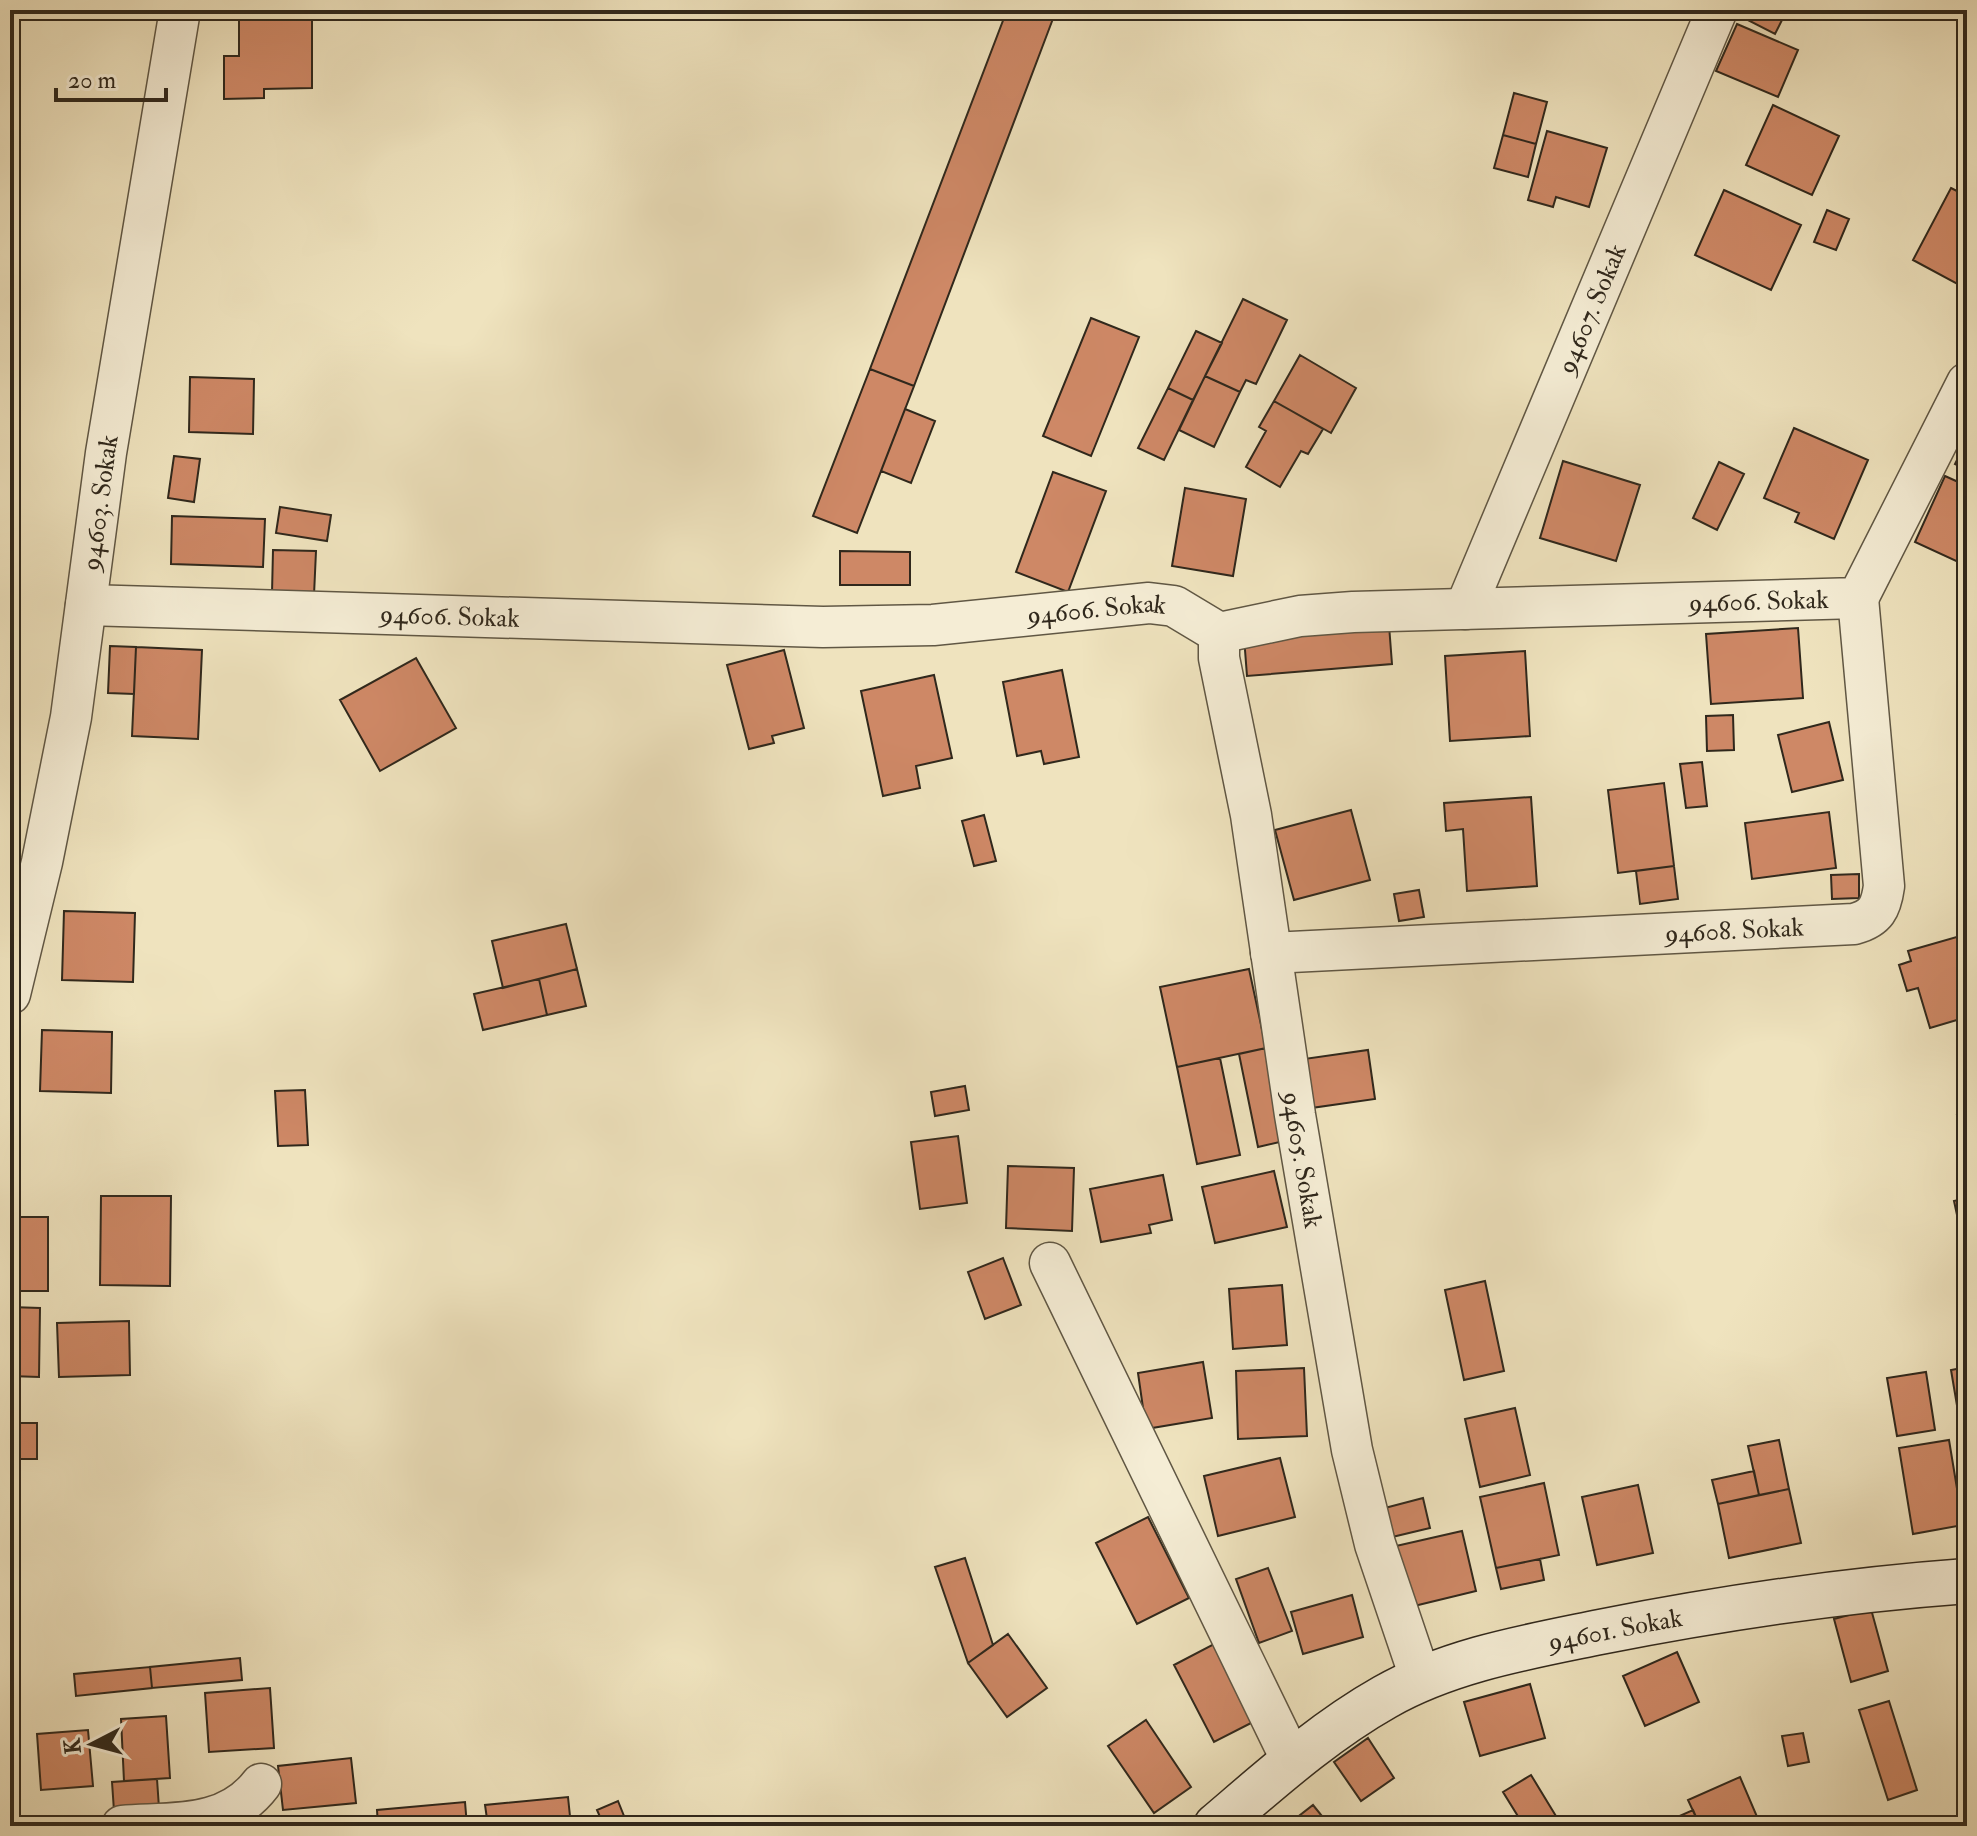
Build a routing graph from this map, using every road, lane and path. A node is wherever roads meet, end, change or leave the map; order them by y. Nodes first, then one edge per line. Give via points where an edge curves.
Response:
1 (180, 10) edge
2 (1717, 10) edge
3 (1967, 383) edge
4 (1858, 598) junction
5 (86, 605) junction
6 (1465, 609) junction
7 (1219, 633) junction
8 (1271, 953) junction
9 (10, 994) edge
10 (1050, 1263) dead end
11 (1967, 1581) edge
12 (1421, 1680) junction
13 (1292, 1761) junction
14 (261, 1784) dead end
15 (122, 1826) edge
16 (1216, 1826) edge

1 - 5 street, 94603. Sokak
2 - 6 street, 94607. Sokak
3 - 4 street, 94606. Sokak
4 - 6 street, 94606. Sokak
4 - 8 street, 94608. Sokak via 1884,886 1882,902 1868,920
5 - 7 street, 94606. Sokak via 823,627 933,625 1149,603 1174,606
5 - 9 street, 94603. Sokak via 71,717
6 - 7 street, 94606. Sokak via 1300,616
7 - 8 street, 94605. Sokak via 1221,673 1243,769
8 - 12 street, 94605. Sokak via 1354,1462 1375,1544
10 - 13 street
11 - 12 street, 94601. Sokak via 1801,1597 1687,1615 1517,1649
12 - 13 street, 94601. Sokak via 1356,1714
13 - 16 street, 94601. Sokak
14 - 15 street via 248,1801 209,1819

